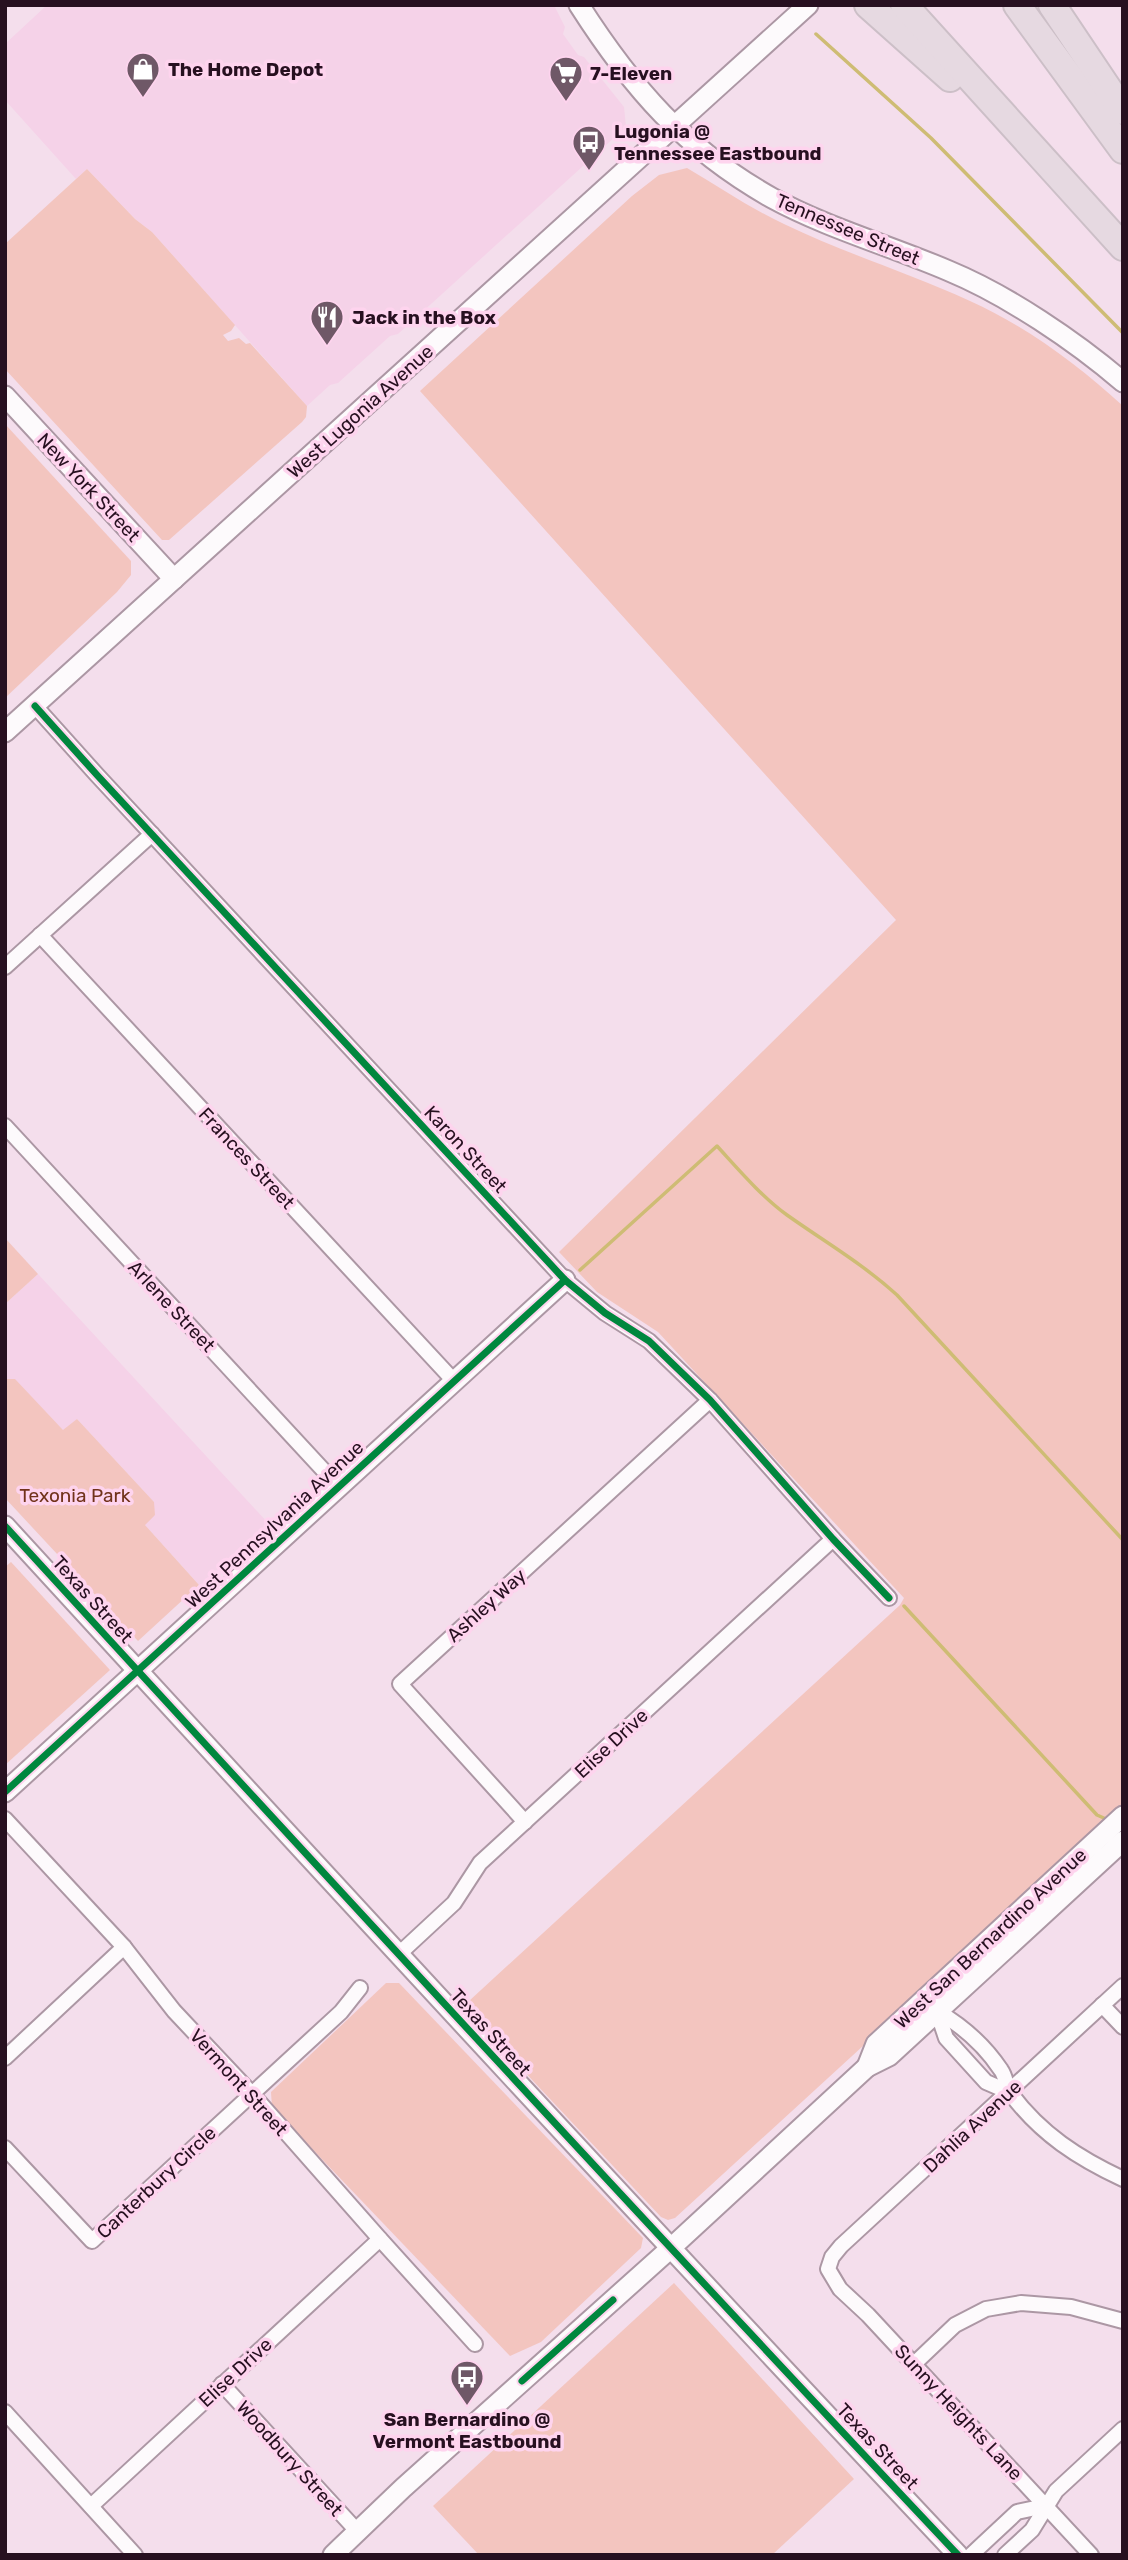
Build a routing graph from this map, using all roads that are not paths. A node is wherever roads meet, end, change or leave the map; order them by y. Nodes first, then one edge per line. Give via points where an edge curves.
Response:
1 (579, 5) edge
2 (808, 5) edge
3 (904, 5) edge
4 (1017, 5) edge
5 (1052, 5) edge
6 (873, 9) edge
7 (1123, 111) edge
8 (673, 126) junction
9 (1123, 150) edge
10 (1045, 163) junction
11 (1123, 247) edge
12 (1123, 382) edge
13 (5, 396) edge
14 (174, 579) junction
15 (35, 706) junction
16 (5, 732) edge
17 (152, 834) junction
18 (40, 935) junction
19 (5, 967) edge
20 (5, 1126) edge
21 (565, 1280) junction
22 (454, 1381) junction
23 (710, 1400) junction
24 (338, 1486) junction
25 (5, 1526) edge
26 (833, 1539) junction
27 (889, 1598) dead end
28 (138, 1671) junction
29 (5, 1792) edge
30 (1123, 1816) edge
31 (5, 1819) edge
32 (525, 1822) junction
33 (1123, 1841) edge
34 (1030, 1902) junction
35 (124, 1947) junction
36 (399, 1954) junction
37 (1123, 1986) edge
38 (360, 1988) dead end
39 (1102, 2005) junction
40 (937, 2011) junction
41 (1123, 2027) edge
42 (5, 2057) edge
43 (867, 2067) junction
44 (1009, 2092) junction
45 (253, 2094) junction
46 (5, 2148) edge
47 (1123, 2179) edge
48 (380, 2239) junction
49 (673, 2248) junction
50 (828, 2269) joint
51 (1123, 2321) edge
52 (475, 2344) dead end
53 (914, 2364) junction
54 (222, 2384) junction
55 (5, 2412) edge
56 (1123, 2429) edge
57 (91, 2506) junction
58 (1045, 2506) junction
59 (358, 2532) junction
60 (135, 2555) edge
61 (333, 2555) edge
62 (958, 2555) edge
63 (971, 2555) edge
64 (1005, 2555) edge
65 (1091, 2555) edge

1 - 8 street, Tennessee Street via 646,98
2 - 8 street, West Lugonia Avenue
3 - 10 highway
4 - 9 highway
5 - 7 highway
6 - 10 highway
8 - 12 street, Tennessee Street via 772,198 952,272 1006,300
8 - 14 street, West Lugonia Avenue
10 - 11 highway
13 - 14 street, New York Street
14 - 15 street, West Lugonia Avenue
15 - 16 street, West Lugonia Avenue
15 - 17 street, Karon Street
17 - 18 street
17 - 21 street, Karon Street
18 - 19 street
18 - 22 street, Frances Street
20 - 24 street, Arlene Street
21 - 22 street, West Pennsylvania Avenue
21 - 23 street, Karon Street via 649,1341
22 - 24 street, West Pennsylvania Avenue
23 - 26 street, Karon Street
23 - 32 street, Ashley Way via 400,1684
24 - 28 street, West Pennsylvania Avenue
25 - 28 street, Texas Street
26 - 27 street, Karon Street
26 - 32 street, Elise Drive
28 - 29 street, West Pennsylvania Avenue
28 - 36 street, Texas Street
30 - 34 street, West San Bernardino Avenue
31 - 35 street, Vermont Street
32 - 36 street, Elise Drive via 480,1863 447,1911
33 - 40 street, West San Bernardino Avenue
34 - 40 street via 1023,1917 943,1992
34 - 43 street, West San Bernardino Avenue via 876,2044
35 - 42 street
35 - 45 street, Vermont Street via 174,2011
36 - 49 street, Texas Street
37 - 39 street, Dahlia Avenue
38 - 45 street via 341,2012
39 - 41 street
39 - 44 street, Dahlia Avenue
40 - 43 street, West San Bernardino Avenue via 889,2056
40 - 44 street via 961,2025 1002,2070
43 - 49 street, West San Bernardino Avenue
44 - 47 street via 1058,2143
44 - 50 street, Dahlia Avenue via 841,2246
45 - 46 street, Canterbury Circle via 92,2241
45 - 48 street, Vermont Street
48 - 52 street, Vermont Street
48 - 54 street, Elise Drive
49 - 59 street, West San Bernardino Avenue
49 - 62 street, Texas Street
50 - 53 street, Sunny Heights Lane via 840,2289
51 - 53 street via 1071,2307 1021,2303 986,2309 956,2325
53 - 58 street, Sunny Heights Lane
54 - 57 street, Elise Drive
54 - 59 street, Woodbury Street
55 - 57 street
56 - 58 street
57 - 60 street
58 - 63 street via 1017,2512
58 - 64 street via 1032,2530
58 - 65 street, Sunny Heights Lane
59 - 61 street, West San Bernardino Avenue

